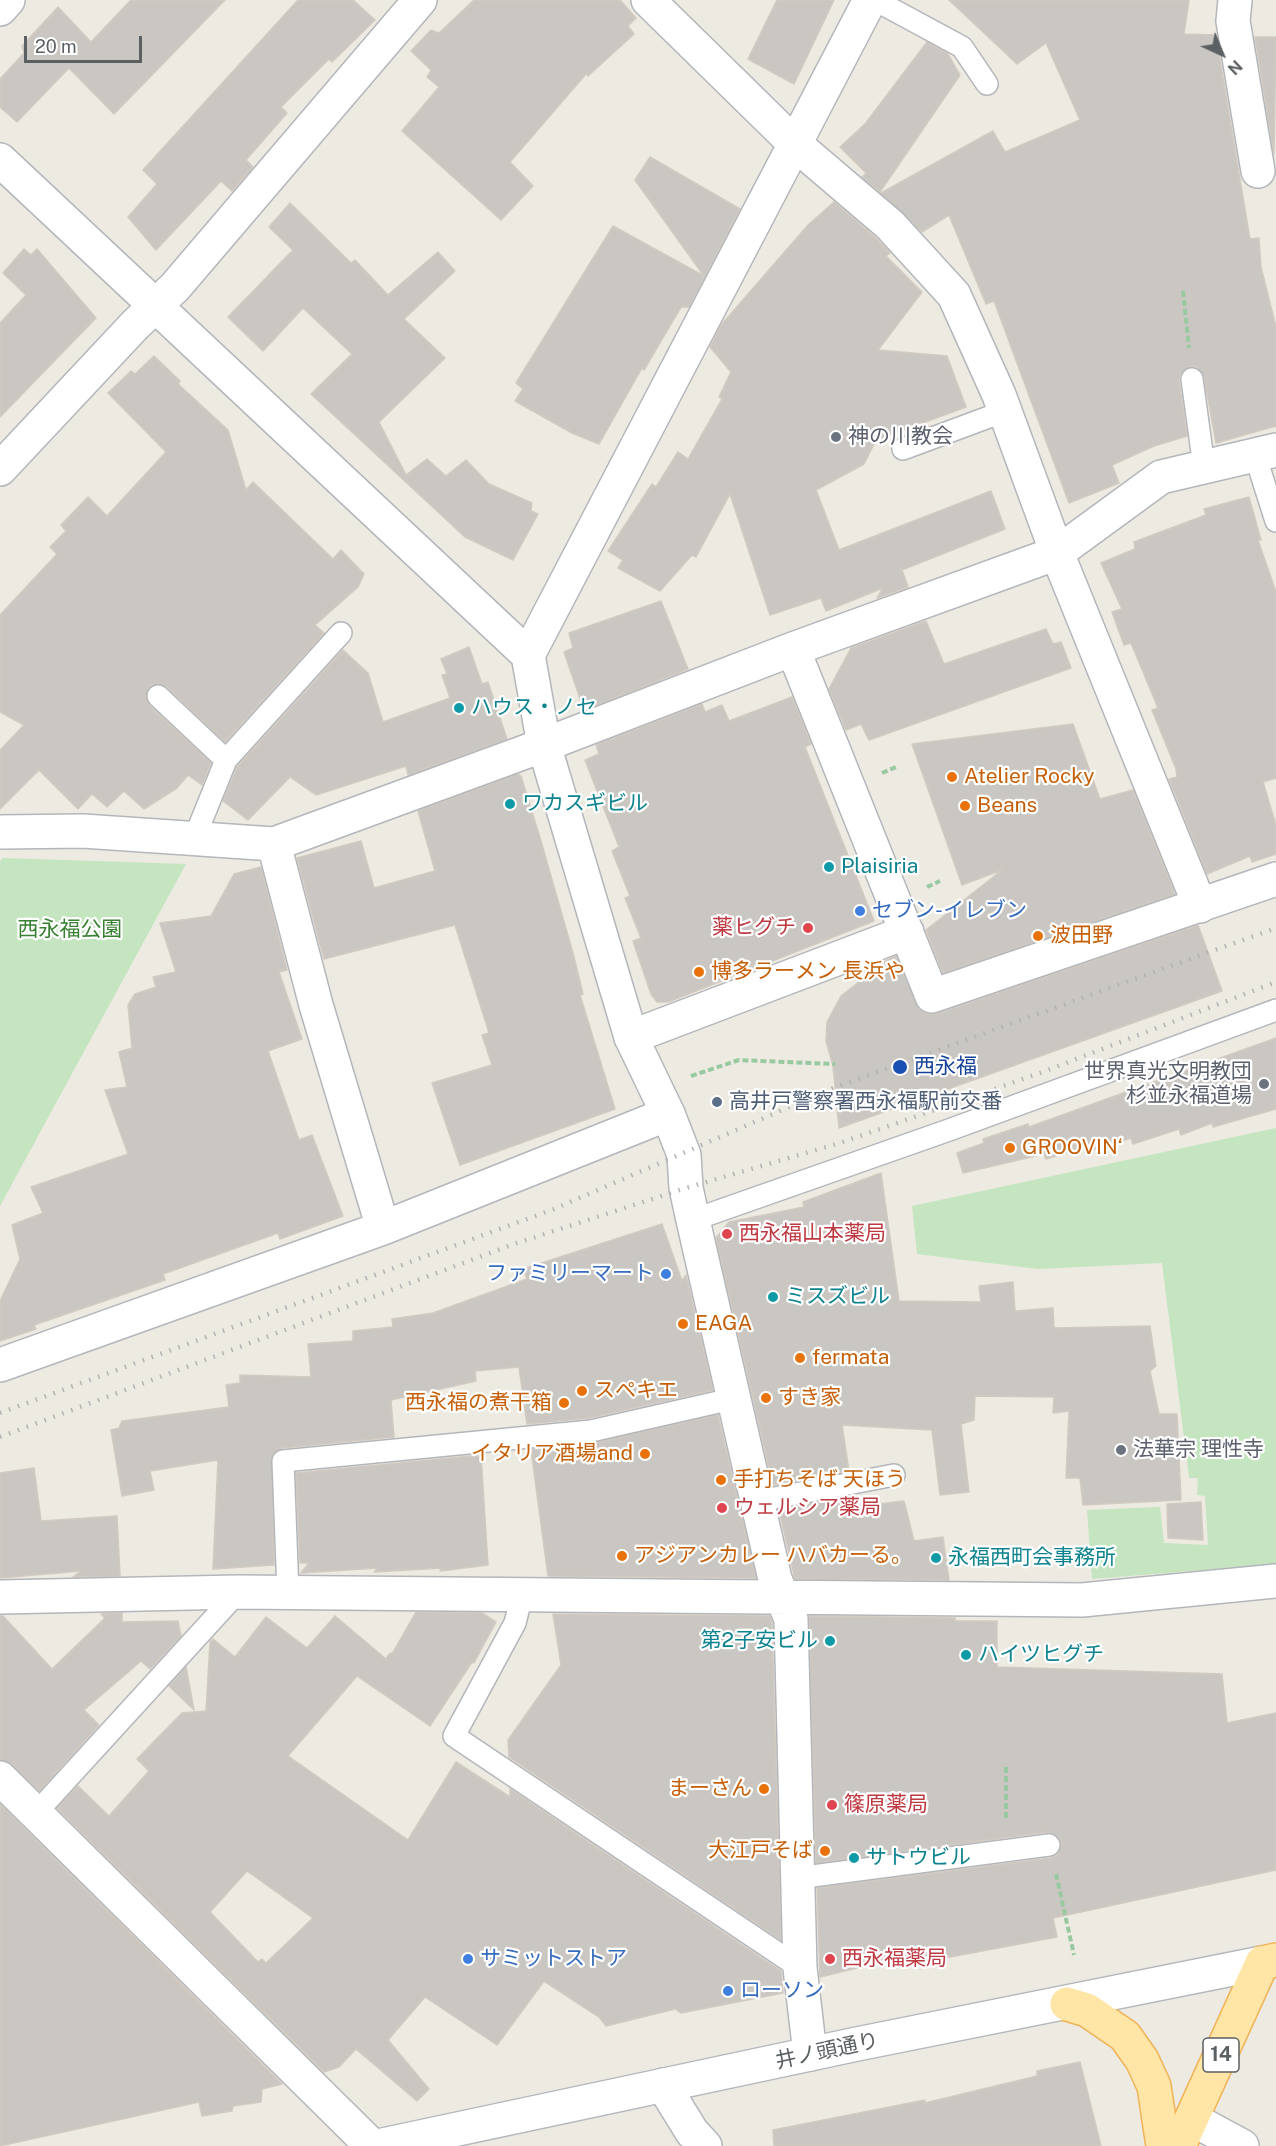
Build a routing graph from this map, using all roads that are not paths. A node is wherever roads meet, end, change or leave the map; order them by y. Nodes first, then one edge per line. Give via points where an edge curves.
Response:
1 (8, 0) edge
2 (420, 0) edge
3 (648, 0) edge
4 (870, 0) edge
5 (875, 0) edge
6 (1235, 0) edge
7 (0, 9) edge
8 (987, 84) dead end
9 (795, 144) junction
10 (0, 160) edge
11 (1258, 171) dead end
12 (155, 308) junction
13 (1192, 379) road end
14 (1005, 411) junction
15 (903, 449) dead end
16 (1265, 452) edge
17 (1204, 467) junction
18 (0, 469) edge
19 (1276, 521) edge
20 (1057, 553) junction
21 (341, 633) dead end
22 (793, 649) junction
23 (528, 655) junction
24 (158, 696) dead end
25 (544, 746) junction
26 (226, 760) junction
27 (0, 832) edge
28 (194, 839) junction
29 (274, 844) junction
30 (1276, 879) edge
31 (1200, 906) junction
32 (908, 932) junction
33 (1276, 1010) edge
34 (631, 1037) junction
35 (662, 1100) junction
36 (693, 1220) junction
37 (383, 1228) junction
38 (0, 1365) edge
39 (736, 1398) junction
40 (894, 1475) dead end
41 (759, 1501) junction
42 (1276, 1581) edge
43 (238, 1592) junction
44 (288, 1593) junction
45 (522, 1595) junction
46 (0, 1597) edge
47 (783, 1597) junction
48 (0, 1778) edge
49 (36, 1813) junction
50 (1049, 1845) road end
51 (797, 1878) junction
52 (1269, 1961) edge
53 (800, 1968) junction
54 (1067, 2004) junction
55 (810, 2054) junction
56 (663, 2085) junction
57 (1185, 2133) edge
58 (372, 2146) edge
59 (378, 2146) edge
60 (705, 2146) edge
61 (1163, 2146) edge
62 (1242, 2146) edge

1 - 7 street
2 - 12 street
3 - 9 street
4 - 9 street
5 - 8 lane via 962,47
6 - 11 street via 1233,21
9 - 14 street via 890,225 954,295
9 - 23 street
10 - 12 street
12 - 18 street
12 - 23 street
13 - 17 lane
14 - 15 lane
14 - 20 street
16 - 17 street
16 - 19 lane
17 - 20 street via 1161,477
20 - 22 street
20 - 31 street
21 - 26 lane
22 - 25 street
22 - 32 street
23 - 25 street
24 - 26 lane
25 - 29 street
25 - 34 street
26 - 28 lane
27 - 28 street via 83,831
28 - 29 street
29 - 37 street via 316,1005
30 - 31 street
31 - 32 street via 932,996
32 - 34 street
33 - 36 lane
34 - 35 street
35 - 36 street via 684,1155
35 - 37 street
36 - 39 street
37 - 38 street
39 - 41 street
39 - 44 lane via 591,1431 283,1461
40 - 41 lane
41 - 47 street via 775,1579
42 - 47 street via 1082,1600
43 - 44 street
43 - 46 street
43 - 49 lane
44 - 45 street
45 - 47 street
45 - 53 lane via 515,1623 454,1736
47 - 51 street via 792,1619
48 - 49 street
49 - 58 street
50 - 51 lane
51 - 53 street
52 - 54 street, 井ノ頭通り
52 - 57 main road, 14
53 - 55 street
54 - 55 street, 井ノ頭通り
54 - 61 main road via 1087,2010 1125,2036 1142,2060 1154,2086
55 - 56 street, 井ノ頭通り
56 - 59 street, 井ノ頭通り
56 - 60 street
57 - 62 street

